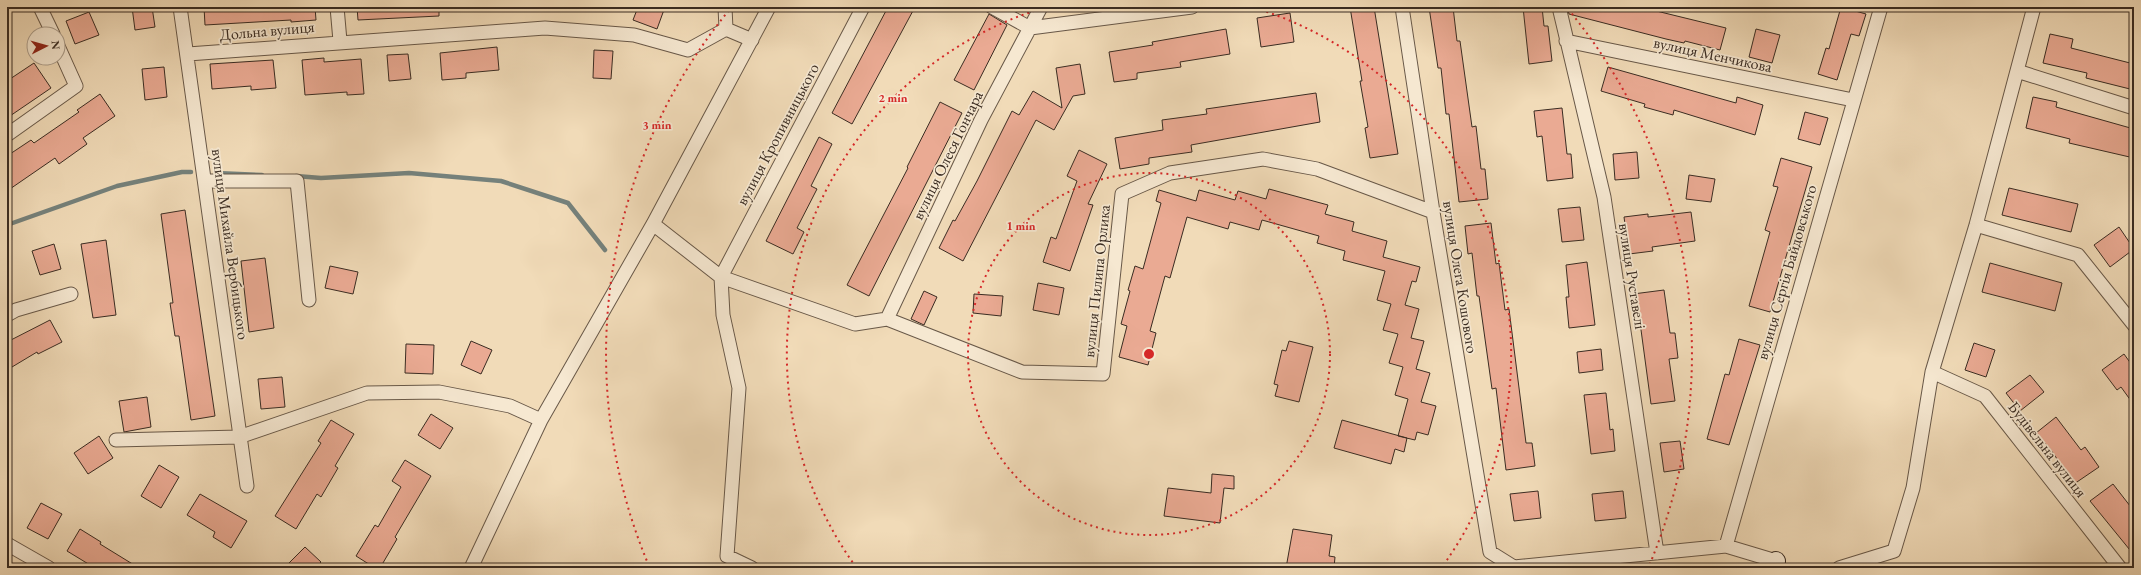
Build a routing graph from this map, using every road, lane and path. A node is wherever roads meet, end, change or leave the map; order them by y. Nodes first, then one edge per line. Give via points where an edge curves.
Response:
1 (40, 7) edge
2 (180, 7) edge
3 (337, 7) edge
4 (725, 7) edge
5 (769, 7) edge
6 (863, 7) edge
7 (992, 7) edge
8 (1041, 7) edge
9 (1192, 7) edge
10 (1402, 7) edge
11 (1559, 7) edge
12 (1881, 7) edge
13 (2034, 7) edge
14 (48, 26) edge
15 (1030, 28) junction
16 (726, 30) junction
17 (752, 40) junction
18 (340, 41) junction
19 (1566, 41) junction
20 (188, 54) junction
21 (66, 64) edge
22 (2017, 71) junction
23 (1852, 100) junction
24 (2134, 108) edge
25 (7, 135) edge
26 (205, 181) junction
27 (1433, 212) junction
28 (653, 224) junction
29 (1976, 225) junction
30 (721, 277) junction
31 (71, 294) dead end
32 (309, 300) dead end
33 (7, 315) edge
34 (887, 319) junction
35 (2134, 325) edge
36 (1932, 372) junction
37 (541, 420) junction
38 (239, 437) junction
39 (116, 440) dead end
40 (247, 486) dead end
41 (7, 544) edge
42 (1726, 546) junction
43 (1657, 553) junction
44 (1775, 564) edge
45 (49, 568) edge
46 (471, 568) edge
47 (752, 568) edge
48 (1839, 568) edge
49 (2120, 568) edge

1 - 14 street
2 - 20 street, вулиця Михайла Вербицького
3 - 18 street
4 - 16 street
5 - 17 street
6 - 30 street, вулиця Кропивницького
7 - 15 street
8 - 15 street, вулиця Олеся Гончара
9 - 15 street
10 - 27 street, вулиця Олега Кошового
11 - 19 street, вулиця Руставелі
12 - 23 street, вулиця Сергія Байдовського
13 - 22 street
15 - 34 street, вулиця Олеся Гончара via 981,120
16 - 17 street
16 - 18 street, Дольна вулиця via 688,50 634,35 544,28
17 - 28 street
18 - 20 street, Дольна вулиця
19 - 23 street, вулиця Менчикова
19 - 43 street, вулиця Руставелі via 1604,197
20 - 26 street, вулиця Михайла Вербицького
21 - 25 street via 76,86
22 - 24 street
22 - 29 street
23 - 42 street, вулиця Сергія Байдовського
26 - 32 street via 297,180
26 - 38 street, вулиця Михайла Вербицького
27 - 34 street, вулиця Пилипа Орлика via 1318,169 1263,159 1170,173 1122,194 1104,374 1022,372
27 - 43 street, вулиця Олега Кошового via 1490,552 1514,567
28 - 30 street
28 - 37 street
29 - 35 street via 2078,255
29 - 36 street
30 - 34 street via 855,324
30 - 47 street via 724,315 739,388 727,556
31 - 33 street
36 - 48 street via 1913,488 1894,551
36 - 49 street, Будівельна вулиця via 1985,396
37 - 38 street via 510,406 439,392 367,393
37 - 46 street
38 - 39 street
38 - 40 street, вулиця Михайла Вербицького
41 - 45 street
42 - 43 street
42 - 44 street

